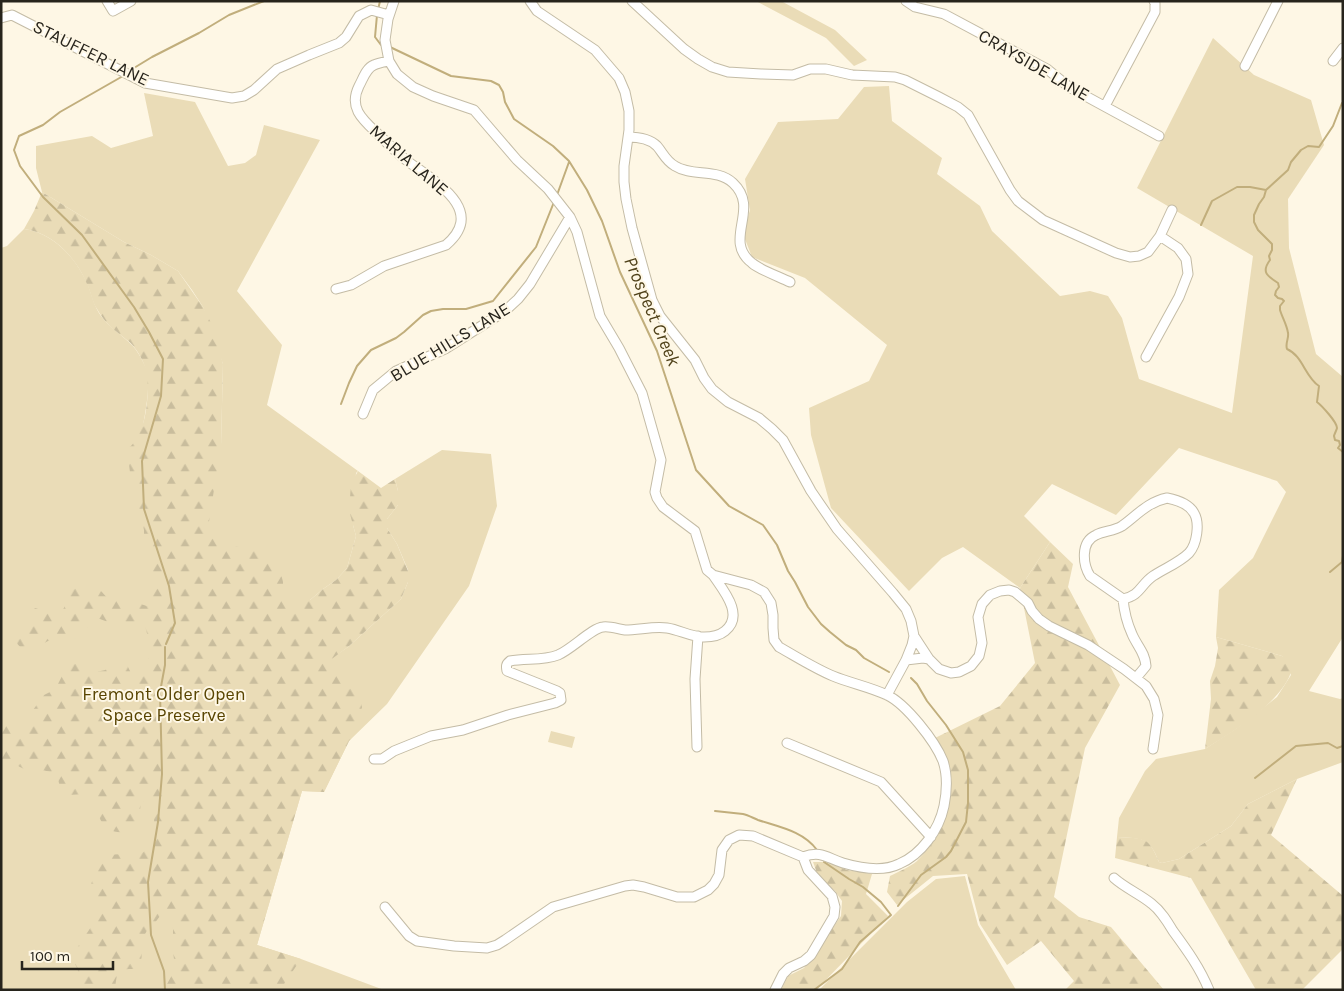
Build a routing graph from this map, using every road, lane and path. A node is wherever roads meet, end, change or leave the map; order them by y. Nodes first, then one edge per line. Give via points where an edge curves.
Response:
1 (107, 1) edge
2 (131, 1) edge
3 (394, 1) edge
4 (530, 1) edge
5 (632, 1) edge
6 (906, 1) edge
7 (1278, 1) edge
8 (1155, 2) edge
9 (382, 13) junction
10 (1, 18) edge
11 (1343, 48) edge
12 (388, 57) junction
13 (1333, 61) dead end
14 (1244, 66) dead end
15 (1105, 106) junction
16 (1159, 136) dead end
17 (628, 137) junction
18 (1172, 210) dead end
19 (570, 218) junction
20 (1160, 236) junction
21 (790, 282) dead end
22 (336, 289) dead end
23 (1146, 356) dead end
24 (363, 414) dead end
25 (713, 575) junction
26 (1123, 599) junction
27 (698, 636) junction
28 (913, 640) junction
29 (929, 659) junction
30 (906, 660) junction
31 (1136, 678) junction
32 (887, 695) junction
33 (787, 743) dead end
34 (697, 747) dead end
35 (1153, 749) dead end
36 (374, 759) dead end
37 (931, 836) junction
38 (803, 857) junction
39 (1114, 878) dead end
40 (385, 907) dead end
41 (775, 990) edge
42 (1209, 990) edge

1 - 2 street via 113,11
3 - 9 street
4 - 17 street via 537,11 595,50 619,78 629,112
5 - 20 street via 698,59 728,72 794,74 826,68 852,75 905,80 968,115 1010,190 1018,201 1043,220 1130,257 1148,252
6 - 15 street, CRAYSIDE LANE via 915,7 944,14
7 - 14 street
8 - 15 street via 1155,12
9 - 10 street, STAUFFER LANE via 371,10 359,16 339,43 277,69 254,90 232,98 145,83 12,15
9 - 12 street
11 - 13 street
12 - 19 street via 397,74 413,86 474,110 548,189
12 - 22 street, MARIA LANE via 368,69 354,98 356,107 362,119 403,158 449,192 457,204 460,225 446,245 384,266 351,285
15 - 16 street, CRAYSIDE LANE
17 - 21 street via 656,145 675,166 718,174 734,184 743,200 740,232 743,253 752,263
17 - 28 street via 624,166 626,199 652,300 660,316 695,360 712,389 728,402 759,418 783,440 811,491 837,529 906,609
18 - 20 street
19 - 24 street, BLUE HILLS LANE via 518,300 445,349 396,371 373,390
19 - 25 street via 577,232 600,316 642,394 661,460 655,492 657,498 663,507 695,531 707,570
20 - 23 street via 1178,248 1186,259 1188,274
25 - 27 street via 728,596 734,620 717,636
25 - 32 street via 751,584 764,592 771,603 774,640 779,647 831,675
26 - 26 street via 1137,594 1152,577 1191,551 1197,538 1194,513 1178,500 1157,500 1120,528 1097,534 1088,542 1084,556 1088,573
26 - 31 street via 1131,632 1145,657 1146,666
27 - 34 street via 695,679
27 - 36 street via 666,628 624,630 602,627 557,655 546,659 510,661 506,667 508,671 557,691 560,700 463,730 431,736 382,759
28 - 29 street
28 - 30 street
29 - 30 street
29 - 31 street via 952,673 971,666 979,656 982,643 979,610 990,595 1009,590 1028,603 1039,619 1049,626 1088,645
30 - 32 street
31 - 35 street via 1154,699 1158,715
32 - 37 street via 928,735 943,762 947,786 942,816
33 - 37 street via 881,782
37 - 38 street via 911,858 893,867 870,868 812,853
38 - 40 street via 753,836 739,835 729,840 722,850 719,875 714,884 694,897 677,897 644,887 625,886 553,907 497,945 487,948 417,941
38 - 41 street via 808,870 832,896 834,916 811,955 789,968
39 - 42 street via 1142,896 1161,914 1196,962

